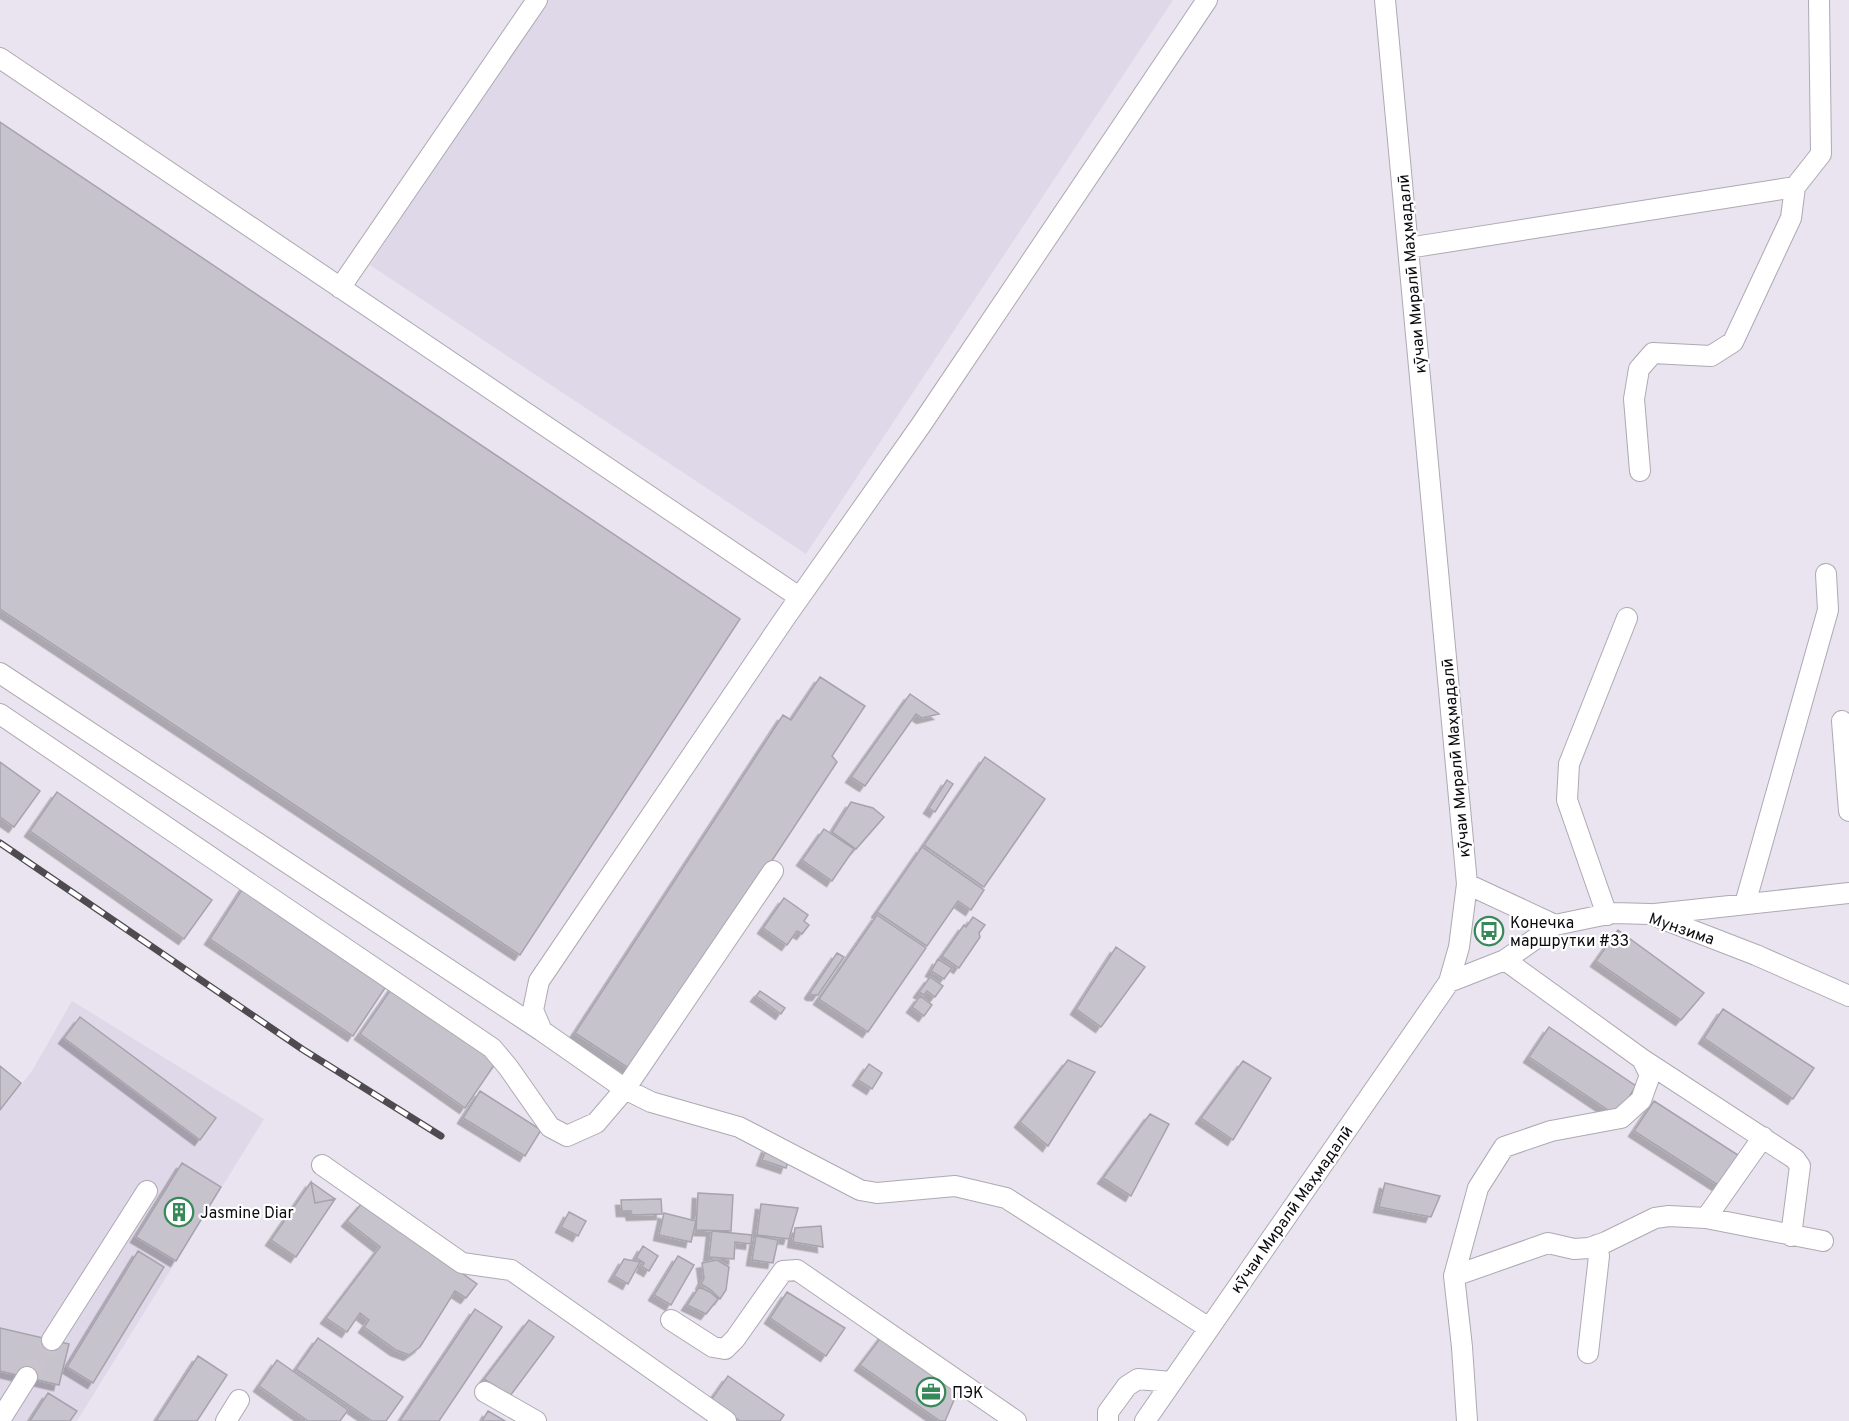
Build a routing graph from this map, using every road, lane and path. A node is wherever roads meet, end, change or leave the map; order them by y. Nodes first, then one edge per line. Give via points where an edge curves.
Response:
1 (537, 0) edge
2 (1207, 0) edge
3 (1385, 0) edge
4 (1819, 0) edge
5 (0, 58) edge
6 (1795, 187) junction
7 (1408, 248) junction
8 (340, 288) junction
9 (1640, 471) dead end
10 (1826, 574) dead end
11 (799, 597) junction
12 (1627, 618) dead end
13 (0, 673) edge
14 (0, 714) edge
15 (1842, 721) dead end
16 (1849, 811) edge
17 (773, 871) dead end
18 (1467, 884) junction
19 (1849, 893) edge
20 (1745, 904) junction
21 (1650, 914) junction
22 (1607, 915) junction
23 (1554, 925) junction
24 (1505, 960) junction
25 (1449, 982) junction
26 (1849, 996) edge
27 (542, 1031) junction
28 (1642, 1059) junction
29 (626, 1089) junction
30 (1763, 1137) junction
31 (322, 1165) dead end
32 (147, 1191) dead end
33 (1706, 1218) junction
34 (1791, 1236) junction
35 (1823, 1241) dead end
36 (1597, 1245) junction
37 (1454, 1276) junction
38 (671, 1320) dead end
39 (1209, 1328) junction
40 (52, 1340) tunnel mouth
41 (1588, 1353) dead end
42 (27, 1377) tunnel mouth
43 (1172, 1382) junction
44 (485, 1392) dead end
45 (239, 1400) dead end
46 (0, 1420) edge
47 (226, 1421) edge
48 (536, 1421) edge
49 (726, 1421) edge
50 (1016, 1421) edge
51 (1108, 1421) edge
52 (1145, 1421) edge
53 (1467, 1421) edge

1 - 8 street
2 - 11 street via 921,425
3 - 7 street, кӯчаи Миралӣ Маҳмадалӣ
4 - 6 street via 1821,154
5 - 8 street
6 - 7 street
6 - 9 street via 1791,218 1733,342 1711,356 1653,353 1639,369 1634,399
7 - 18 street, кӯчаи Миралӣ Маҳмадалӣ
8 - 11 street
10 - 20 street via 1828,610
11 - 27 street via 539,981 534,1010
12 - 22 street via 1569,764 1567,800
13 - 27 street
14 - 29 street via 492,1048 556,1132 567,1136 596,1123
15 - 16 street
17 - 29 street
18 - 23 street
18 - 25 street, кӯчаи Миралӣ Маҳмадалӣ via 1459,947
19 - 20 street
20 - 21 street
21 - 22 street, Мунзима
21 - 26 street, Мунзима
22 - 23 street, Мунзима
23 - 24 street, Мунзима
24 - 25 street, Мунзима
24 - 28 street
25 - 39 street, кӯчаи Миралӣ Маҳмадалӣ
27 - 29 street
28 - 30 street
28 - 37 street via 1650,1075 1641,1100 1621,1118 1551,1131 1504,1147 1478,1188
29 - 39 street via 651,1102 739,1127 860,1190 877,1193 955,1186 1006,1198
30 - 33 street
30 - 34 street via 1800,1166
31 - 49 street via 462,1263 511,1270
32 - 40 street
33 - 34 street
33 - 36 street via 1655,1218
34 - 35 street
36 - 37 street via 1574,1249 1548,1243
36 - 41 street
37 - 53 street
38 - 50 street via 713,1347 724,1349 735,1340 783,1271 796,1270
39 - 43 street, кӯчаи Миралӣ Маҳмадалӣ
42 - 46 street
43 - 51 street via 1138,1379 1126,1386 1108,1412
43 - 52 street, кӯчаи Миралӣ Маҳмадалӣ
44 - 48 street
45 - 47 street

